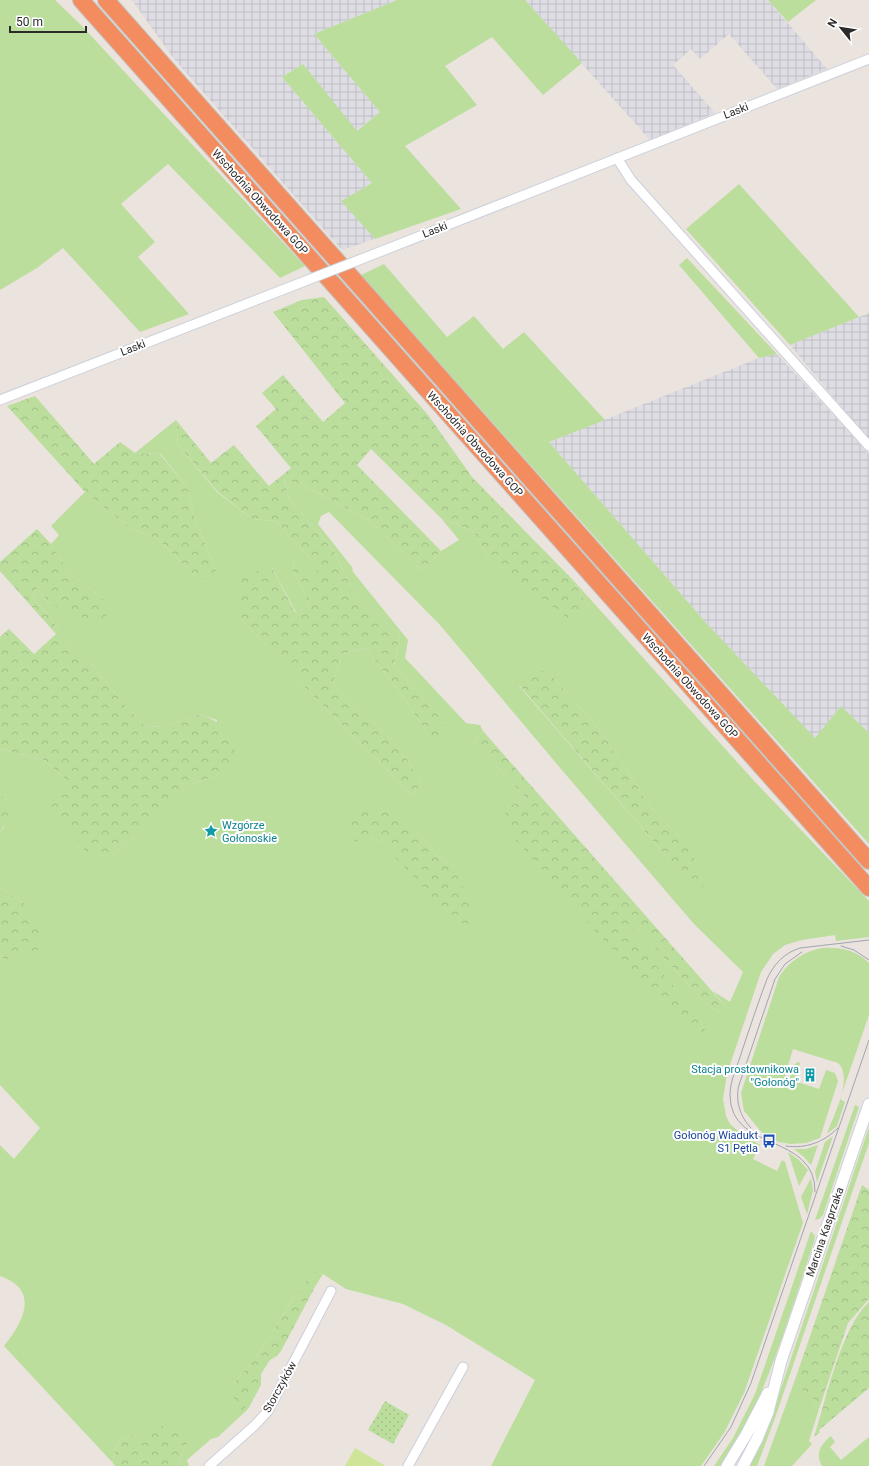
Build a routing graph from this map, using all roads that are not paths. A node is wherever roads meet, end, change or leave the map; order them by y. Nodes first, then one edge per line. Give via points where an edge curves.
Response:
1 (70, 0) edge
2 (81, 0) edge
3 (106, 0) edge
4 (114, 0) edge
5 (92, 13) junction
6 (128, 24) junction
7 (869, 59) edge
8 (617, 158) junction
9 (0, 400) edge
10 (869, 446) edge
11 (869, 861) edge
12 (869, 888) edge
13 (869, 1104) edge
14 (331, 1291) dead end
15 (781, 1361) junction
16 (463, 1367) dead end
17 (209, 1466) edge
18 (408, 1466) edge
19 (727, 1466) edge
20 (743, 1466) edge

1 - 5 highway
2 - 5 highway, Wschodnia Obwodowa GOP
3 - 6 highway, Wschodnia Obwodowa GOP
4 - 6 highway
5 - 12 highway, Wschodnia Obwodowa GOP
6 - 11 highway, Wschodnia Obwodowa GOP
7 - 8 street, Laski
8 - 9 street, Laski, bridge
8 - 10 street via 631,180
13 - 15 street, Marcina Kasprzaka
14 - 17 street, Storczyków via 268,1411
15 - 19 street, Marcina Kasprzaka via 760,1409
15 - 20 street, Marcina Kasprzaka via 766,1416
16 - 18 street

